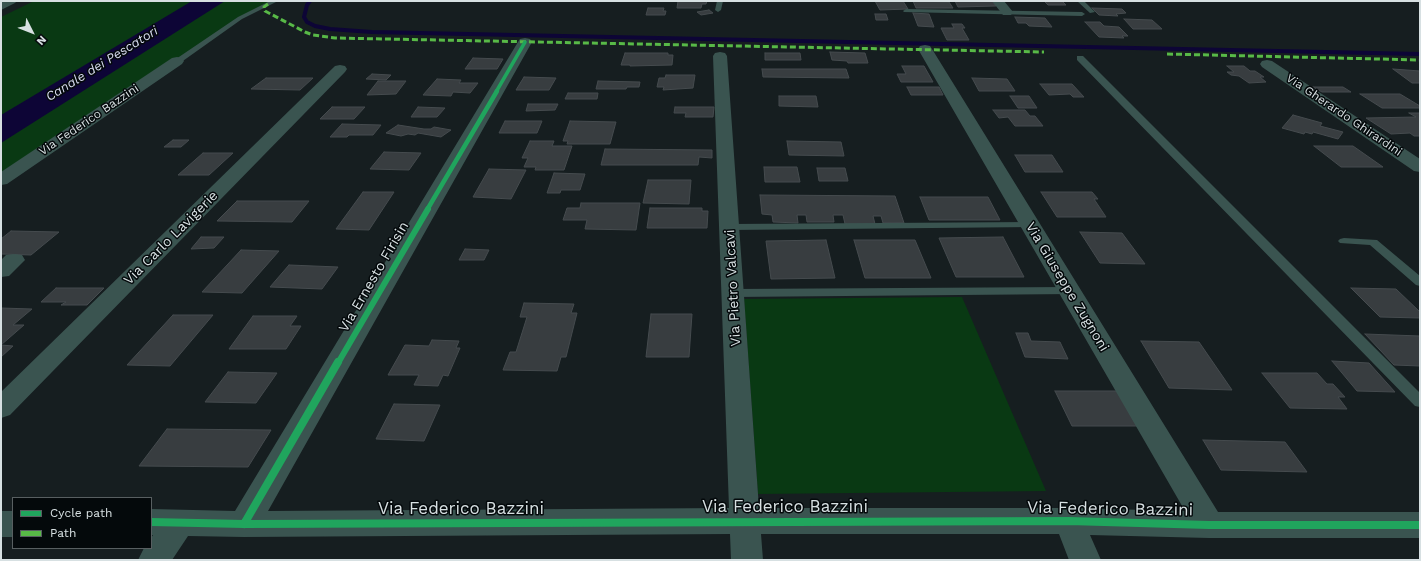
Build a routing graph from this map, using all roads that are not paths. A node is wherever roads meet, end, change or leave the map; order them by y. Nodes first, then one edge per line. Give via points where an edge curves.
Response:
1 (11, 1) edge
2 (275, 1) edge
3 (720, 1) edge
4 (998, 1) edge
5 (1080, 1) edge
6 (1, 6) edge
7 (718, 10) dead end
8 (906, 10) dead end
9 (1007, 12) junction
10 (1092, 12) dead end
11 (1082, 14) dead end
12 (525, 42) dead end
13 (925, 49) dead end
14 (720, 56) dead end
15 (1080, 58) dead end
16 (177, 61) joint
17 (1267, 64) dead end
18 (340, 69) dead end
19 (1420, 167) edge
20 (1, 180) edge
21 (1030, 225) junction
22 (730, 227) junction
23 (1344, 241) dead end
24 (1420, 282) edge
25 (1069, 291) junction
26 (733, 293) junction
27 (1420, 402) edge
28 (1, 408) edge
29 (746, 521) junction
30 (1069, 521) junction
31 (165, 522) edge
32 (1, 524) edge
33 (12, 524) edge
34 (244, 524) junction
35 (1209, 525) junction
36 (1420, 525) edge
37 (154, 560) edge
38 (747, 560) edge
39 (1085, 560) edge

1 - 6 street
2 - 16 lane via 240,18
3 - 7 lane
4 - 9 street
5 - 10 lane
8 - 9 lane
9 - 11 lane
12 - 34 street, Via Ernesto Firisin
13 - 21 street, Via Giuseppe Zugnoni
14 - 22 street, Via Pietro Valcavi
15 - 27 lane
16 - 20 street, Via Federico Bazzini
17 - 19 street, Via Gherardo Ghirardini
18 - 28 street, Via Carlo Lavigerie
21 - 22 lane
21 - 25 street, Via Giuseppe Zugnoni
22 - 26 street, Via Pietro Valcavi
23 - 24 lane via 1373,242
25 - 26 lane
25 - 35 street, Via Giuseppe Zugnoni
26 - 29 street, Via Pietro Valcavi
29 - 30 street, Via Federico Bazzini
29 - 34 street, Via Federico Bazzini
29 - 38 street, Via Pietro Valcavi
30 - 35 street, Via Federico Bazzini
30 - 39 street
31 - 34 street, Via Federico Bazzini
31 - 37 street
32 - 33 street
35 - 36 street, Via Federico Bazzini

